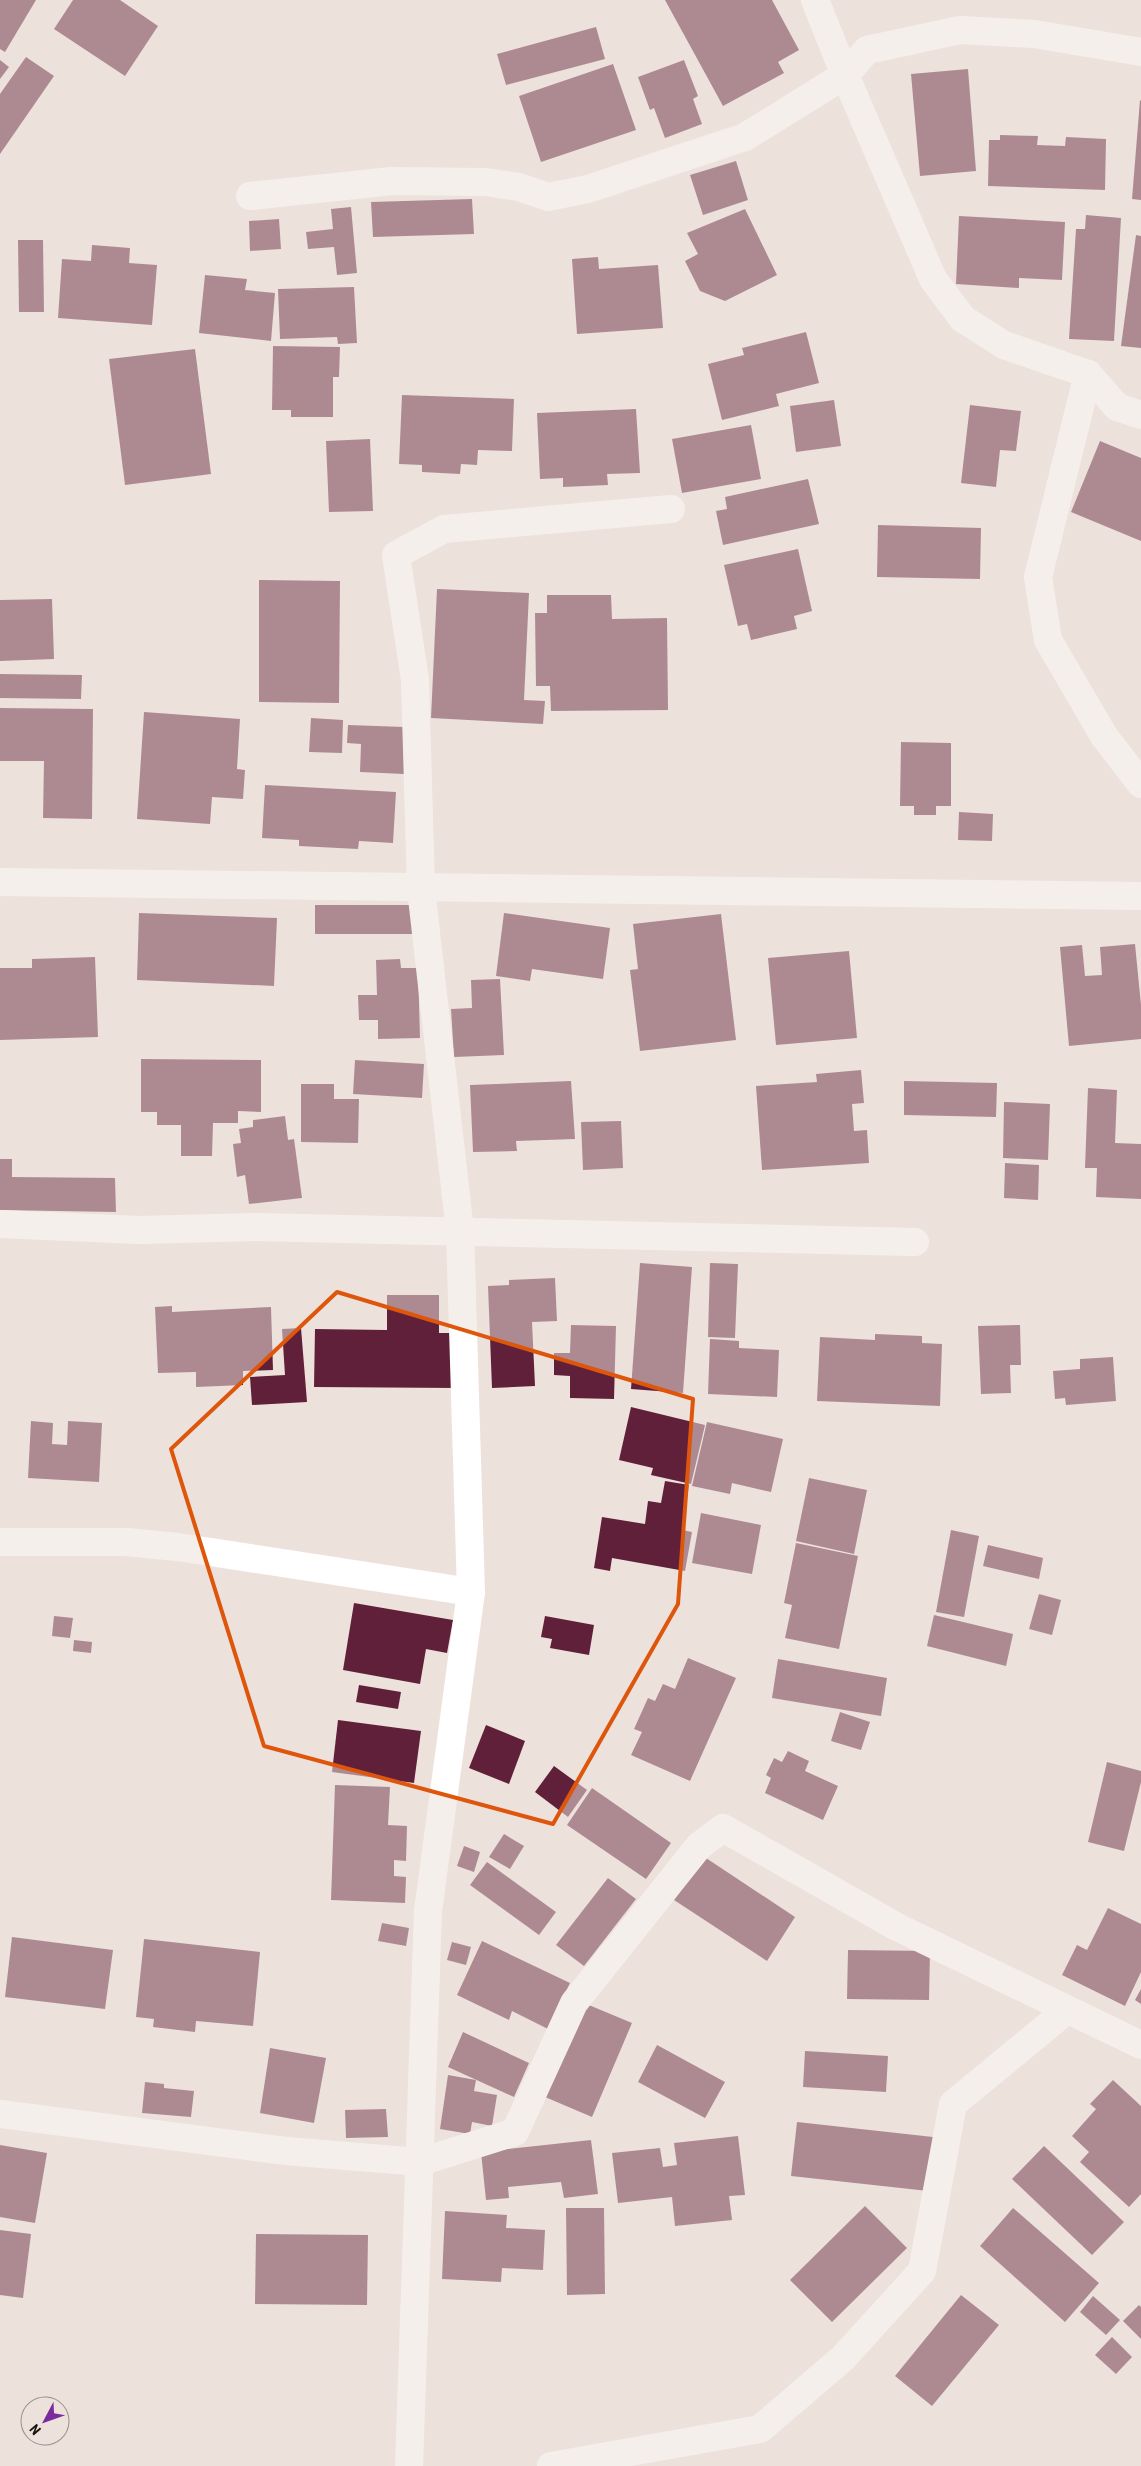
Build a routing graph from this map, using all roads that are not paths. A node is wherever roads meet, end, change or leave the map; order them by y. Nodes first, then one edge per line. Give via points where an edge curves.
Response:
1 (816, 0) edge
2 (1141, 52) edge
3 (845, 75) junction
4 (250, 196) dead end
5 (1088, 374) junction
6 (1141, 415) edge
7 (671, 509) dead end
8 (1141, 784) edge
9 (0, 882) edge
10 (421, 888) junction
11 (1141, 896) edge
12 (0, 1224) edge
13 (460, 1231) junction
14 (916, 1242) dead end
15 (0, 1542) edge
16 (471, 1592) junction
17 (1068, 2010) junction
18 (1141, 2045) edge
19 (0, 2114) edge
20 (420, 2162) junction
21 (408, 2466) edge
22 (551, 2466) edge

1 - 3 street
2 - 3 street via 1034,34 960,30 867,50
3 - 4 street via 745,137 588,189 548,197 519,187 485,182 392,181
3 - 5 street via 933,279 963,319 1004,345
5 - 6 street via 1117,407
5 - 8 street via 1038,577 1048,640 1104,736
7 - 10 street via 444,529 396,555 415,680
9 - 10 street
10 - 11 street
10 - 13 street
12 - 13 street via 139,1230
13 - 14 street
13 - 16 street
15 - 16 street via 126,1542 178,1547
16 - 20 street via 428,1911
17 - 18 street
17 - 20 street via 897,1927 723,1828 699,1846 574,2003 515,2132
17 - 22 street via 953,2104 922,2271 843,2358 760,2429
19 - 20 street via 286,2151
20 - 21 street

